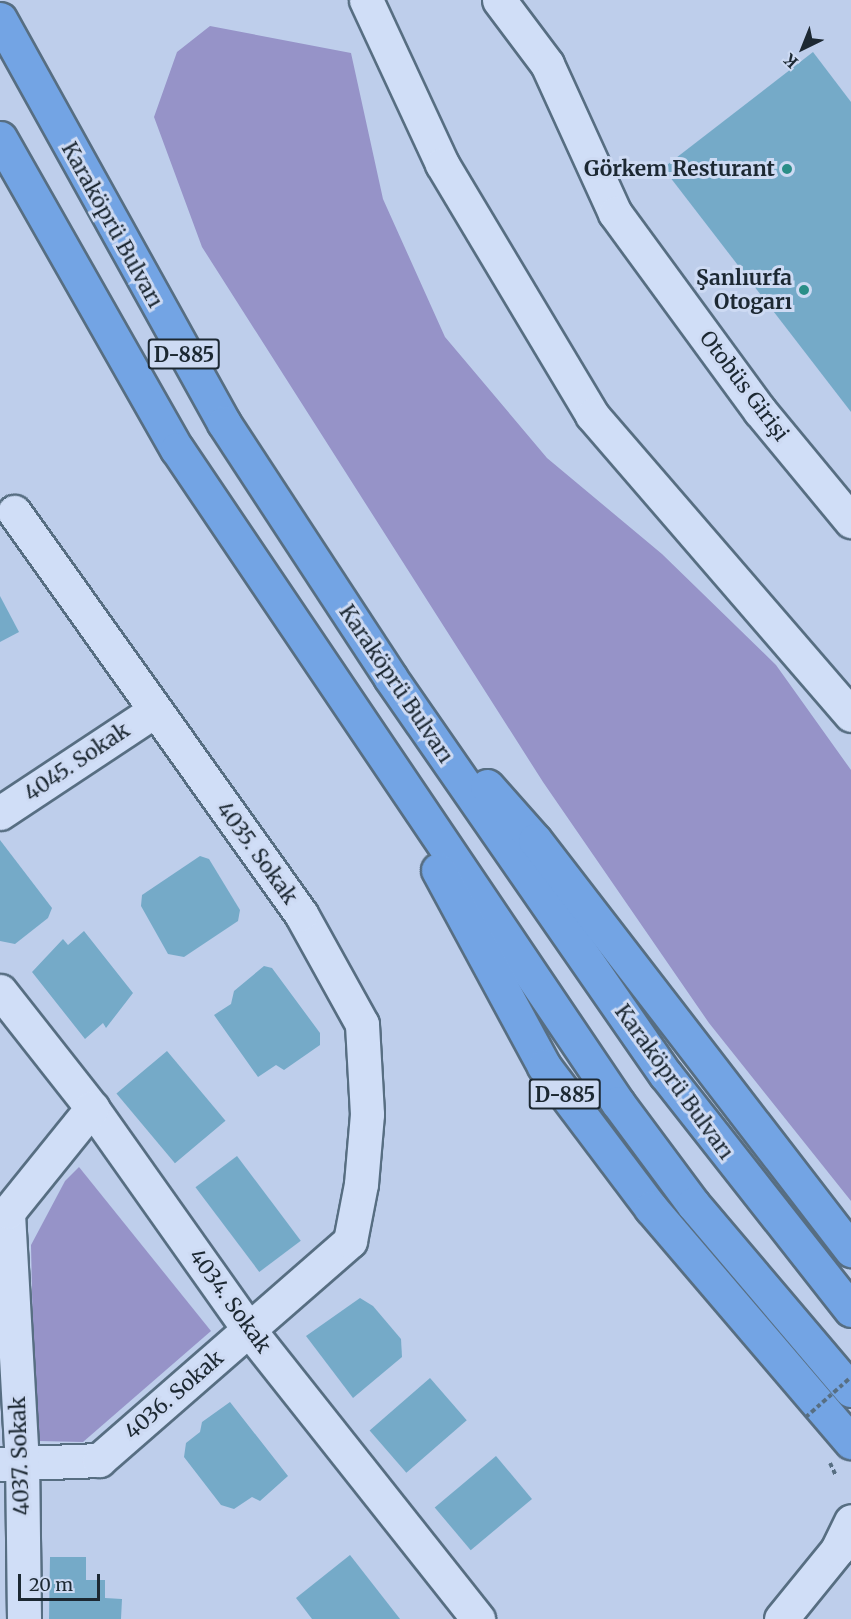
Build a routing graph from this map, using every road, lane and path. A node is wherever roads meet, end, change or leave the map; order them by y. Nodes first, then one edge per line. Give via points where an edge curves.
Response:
1 (366, 0) edge
2 (499, 0) edge
3 (0, 19) edge
4 (0, 138) edge
5 (14, 512) dead end
6 (851, 521) edge
7 (390, 677) junction
8 (345, 700) junction
9 (154, 711) junction
10 (851, 715) edge
11 (0, 813) edge
12 (0, 991) edge
13 (92, 1108) junction
14 (350, 1242) joint
15 (851, 1250) edge
16 (851, 1310) edge
17 (249, 1330) junction
18 (851, 1377) edge
19 (851, 1390) edge
20 (806, 1417) dead end
21 (851, 1442) edge
22 (11, 1464) edge
23 (851, 1521) edge
24 (467, 1615) edge
25 (24, 1619) edge
26 (781, 1619) edge

1 - 10 street via 442,164 592,415
2 - 6 street, Otobüs Girişi via 547,64 615,213 760,411
3 - 7 highway, Karaköprü Bulvarı / D-885 via 224,423
4 - 8 highway, D-885 via 177,449
5 - 9 street, 4035. Sokak
7 - 15 highway, D-885 via 535,840
7 - 16 highway, Karaköprü Bulvarı via 666,1075
8 - 19 highway via 625,1112 693,1204
8 - 21 highway, D-885 via 544,1066 651,1208
9 - 11 street, 4045. Sokak
9 - 14 street, 4035. Sokak via 301,914 362,1024 367,1114 361,1184
12 - 13 street, 4034. Sokak
13 - 17 street, 4034. Sokak
13 - 22 street, 4037. Sokak via 8,1212
14 - 17 street, 4036. Sokak
17 - 22 street, 4036. Sokak via 99,1460
17 - 24 street, 4034. Sokak
18 - 20 path, bridge
22 - 25 street, 4037. Sokak
23 - 26 street via 837,1550

